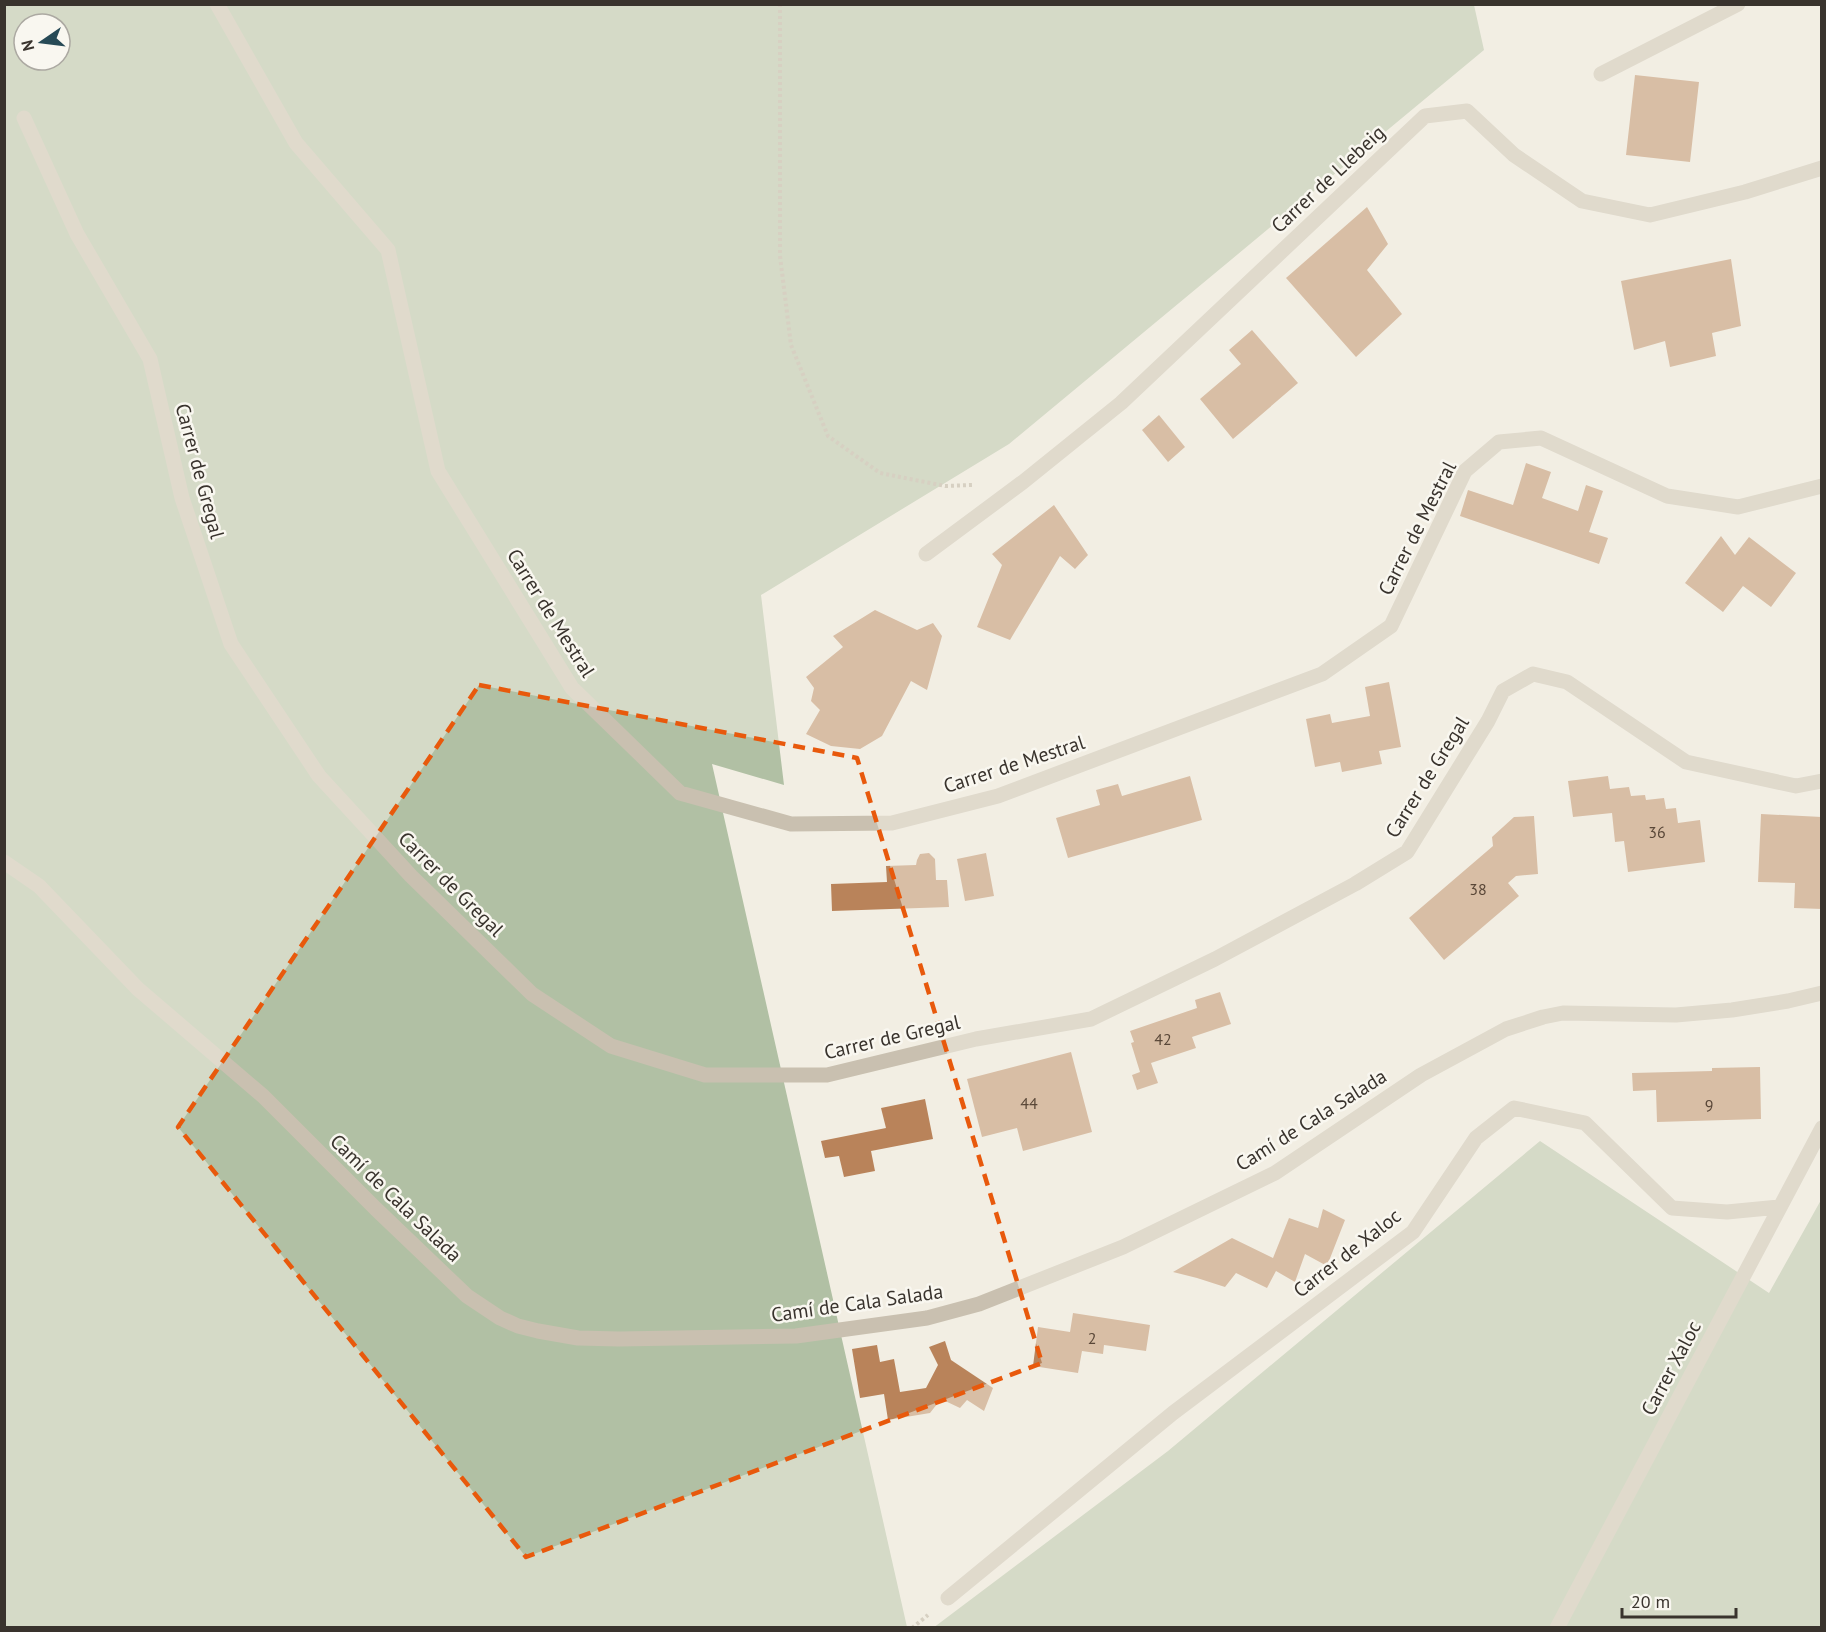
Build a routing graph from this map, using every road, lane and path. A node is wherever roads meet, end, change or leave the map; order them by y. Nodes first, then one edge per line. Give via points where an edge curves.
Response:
1 (217, 4) edge
2 (780, 4) edge
3 (1738, 4) edge
4 (1601, 74) dead end
5 (24, 118) dead end
6 (1821, 168) edge
7 (1023, 483) junction
8 (1821, 486) edge
9 (926, 554) dead end
10 (1821, 781) edge
11 (4, 862) edge
12 (1821, 993) edge
13 (1821, 1128) edge
14 (1779, 1208) junction
15 (948, 1598) dead end
16 (1557, 1628) edge

1 - 8 street, Carrer de Mestral via 296,143 388,250 438,471 572,688 680,793 792,824 892,823 998,796 1322,674 1391,626 1465,471 1499,442 1541,438 1667,496 1738,507
2 - 7 path via 782,267 791,345 828,436 880,473 945,486
3 - 4 street
5 - 10 street, Carrer de Gregal via 77,234 150,358 182,498 231,644 319,776 411,876 532,994 611,1046 705,1075 826,1075 976,1039 1091,1019 1215,959 1407,852 1503,691 1533,674 1566,682 1686,762 1796,786
6 - 7 street, Carrer de Llebeig via 1650,215 1582,201 1514,156 1467,111 1425,116 1121,403
7 - 9 street, Carrer de Llebeig
11 - 12 street, Camí de Cala Salada via 39,886 138,988 263,1096 467,1296 518,1326 578,1338 796,1336 927,1318 979,1304 1123,1247 1275,1173 1421,1075 1506,1029 1563,1013 1676,1015 1732,1010
13 - 14 street, Carrer Xaloc
14 - 15 street, Carrer de Xaloc via 1727,1212 1672,1208 1585,1123 1514,1108 1476,1138 1413,1232 1173,1413
14 - 16 street, Carrer Xaloc

